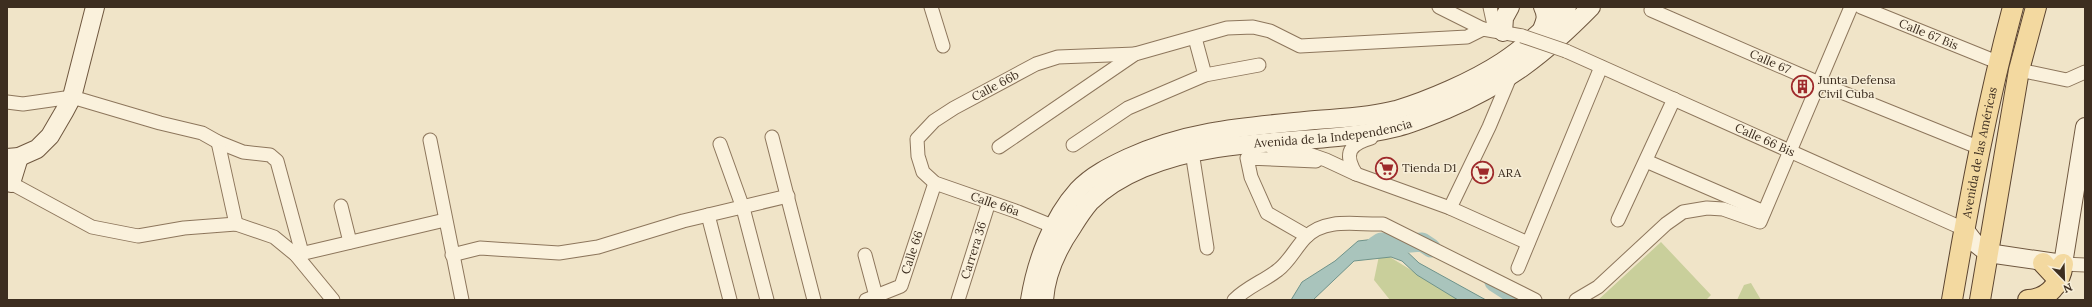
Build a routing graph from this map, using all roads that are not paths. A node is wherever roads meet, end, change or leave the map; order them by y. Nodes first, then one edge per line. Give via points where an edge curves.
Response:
1 (931, 7) edge
2 (1543, 7) edge
3 (1567, 7) edge
4 (1591, 7) edge
5 (1851, 7) edge
6 (1861, 7) edge
7 (2013, 7) edge
8 (2036, 7) edge
9 (1444, 8) edge
10 (1651, 10) dead end
11 (92, 15) edge
12 (1498, 17) edge
13 (1541, 32) junction
14 (1195, 38) junction
15 (943, 46) dead end
16 (1135, 54) junction
17 (1997, 62) junction
18 (1260, 65) dead end
19 (1601, 67) junction
20 (2020, 70) junction
21 (2085, 72) edge
22 (1205, 75) junction
23 (1510, 77) junction
24 (1819, 83) junction
25 (72, 97) junction
26 (1674, 99) junction
27 (7, 102) edge
28 (1399, 127) junction
29 (2085, 131) edge
30 (772, 137) dead end
31 (430, 140) dead end
32 (218, 142) junction
33 (720, 144) dead end
34 (1244, 144) junction
35 (1073, 145) dead end
36 (999, 147) dead end
37 (1980, 148) junction
38 (1790, 151) junction
39 (1192, 152) junction
40 (13, 158) edge
41 (1326, 160) junction
42 (1646, 161) junction
43 (1356, 174) junction
44 (9, 182) edge
45 (935, 183) junction
46 (2080, 194) edge
47 (788, 196) junction
48 (989, 202) junction
49 (341, 206) dead end
50 (743, 208) junction
51 (1450, 208) junction
52 (708, 215) junction
53 (1762, 217) junction
54 (445, 220) junction
55 (1618, 220) dead end
56 (236, 224) junction
57 (1964, 229) junction
58 (1062, 230) junction
59 (1307, 236) junction
60 (350, 242) junction
61 (1528, 243) junction
62 (1207, 248) dead end
63 (1988, 253) junction
64 (299, 254) junction
65 (452, 255) junction
66 (866, 255) dead end
67 (2042, 263) junction
68 (2063, 264) junction
69 (2085, 265) edge
70 (1518, 268) dead end
71 (2057, 284) junction
72 (871, 298) edge
73 (333, 300) edge
74 (462, 300) edge
75 (730, 300) edge
76 (767, 300) edge
77 (814, 300) edge
78 (958, 300) edge
79 (1030, 300) edge
80 (1044, 300) edge
81 (1234, 300) edge
82 (1535, 300) edge
83 (1576, 300) edge
84 (1952, 300) edge
85 (1980, 300) edge
86 (2028, 300) edge

1 - 15 street
2 - 13 main road via 1546,21
3 - 13 main road, Avenida de la Independencia
4 - 23 main road, Avenida de la Independencia via 1540,56
5 - 24 street
6 - 17 street, Calle 67 Bis
7 - 17 main road, Avenida de las Américas
8 - 20 main road, Avenida de las Américas
9 - 12 street, Calle 66 Bis
10 - 24 street, Calle 67
11 - 25 main road
12 - 14 street via 1467,37 1300,46 1253,27 1227,28
12 - 19 street, Calle 66 Bis, bridge via 1522,36 1566,51
13 - 58 main road, Avenida de la Independencia via 1501,63 1420,102 1394,110 1188,135 1147,149 1093,176 1078,190
14 - 16 street
14 - 22 street
16 - 36 street
16 - 45 street, Calle 66b via 1058,57 1036,64 954,108 934,121 917,139 918,156 923,172
17 - 37 main road, Avenida de las Américas
18 - 22 street
19 - 26 street, Calle 66 Bis
19 - 61 street
20 - 21 street via 2067,80
20 - 63 main road, Avenida de las Américas
22 - 35 street via 1128,108
23 - 28 main road, Avenida de la Independencia via 1450,108
23 - 51 street
24 - 37 street, Calle 67
24 - 38 street
25 - 27 street via 23,104
25 - 32 street via 202,133
25 - 40 main road via 50,136 37,149
26 - 38 street, Calle 66 Bis
26 - 42 street
28 - 34 main road, Avenida de la Independencia via 1357,135
28 - 43 street via 1357,142 1351,148 1351,166
29 - 46 main road
30 - 47 street
31 - 54 street
32 - 56 street
32 - 64 street via 243,152 270,155 277,161
33 - 50 street
34 - 39 main road, Avenida de la Independencia
34 - 41 street via 1300,152
37 - 57 main road, Avenida de las Américas
38 - 53 street
38 - 57 street, Calle 66 Bis
39 - 58 main road, Avenida de la Independencia via 1126,175 1090,202
39 - 62 street
40 - 44 main road via 13,171
41 - 43 street
41 - 59 street via 1312,162 1247,158 1251,177 1267,213
42 - 53 street
42 - 55 street
43 - 51 street
44 - 56 street via 92,227 138,236 184,228
45 - 48 street, Calle 66a
45 - 72 street, Calle 66 via 900,286
46 - 68 main road
47 - 50 street
47 - 77 street
48 - 58 street, Calle 66a
48 - 78 street, Carrera 36
49 - 60 street
50 - 52 street
50 - 76 street
51 - 61 street
52 - 65 street via 582,250 559,253 480,248
52 - 75 street
53 - 83 street via 1723,209 1707,208 1683,212 1666,224 1598,287
54 - 60 street
54 - 65 street
56 - 64 street via 274,237
57 - 63 main road via 1974,242
57 - 84 main road, Avenida de las Américas
58 - 79 main road, Avenida de la Independencia via 1041,252
58 - 80 main road, Avenida de la Independencia
59 - 81 street via 1278,270
59 - 82 street via 1318,228 1332,224 1382,224
60 - 64 street
61 - 70 street
63 - 67 main road
63 - 85 main road, Avenida de las Américas
64 - 73 street
65 - 74 street
66 - 72 street
67 - 68 main road
67 - 71 main road via 2056,277
68 - 69 street
68 - 71 main road
71 - 86 main road via 2038,300

